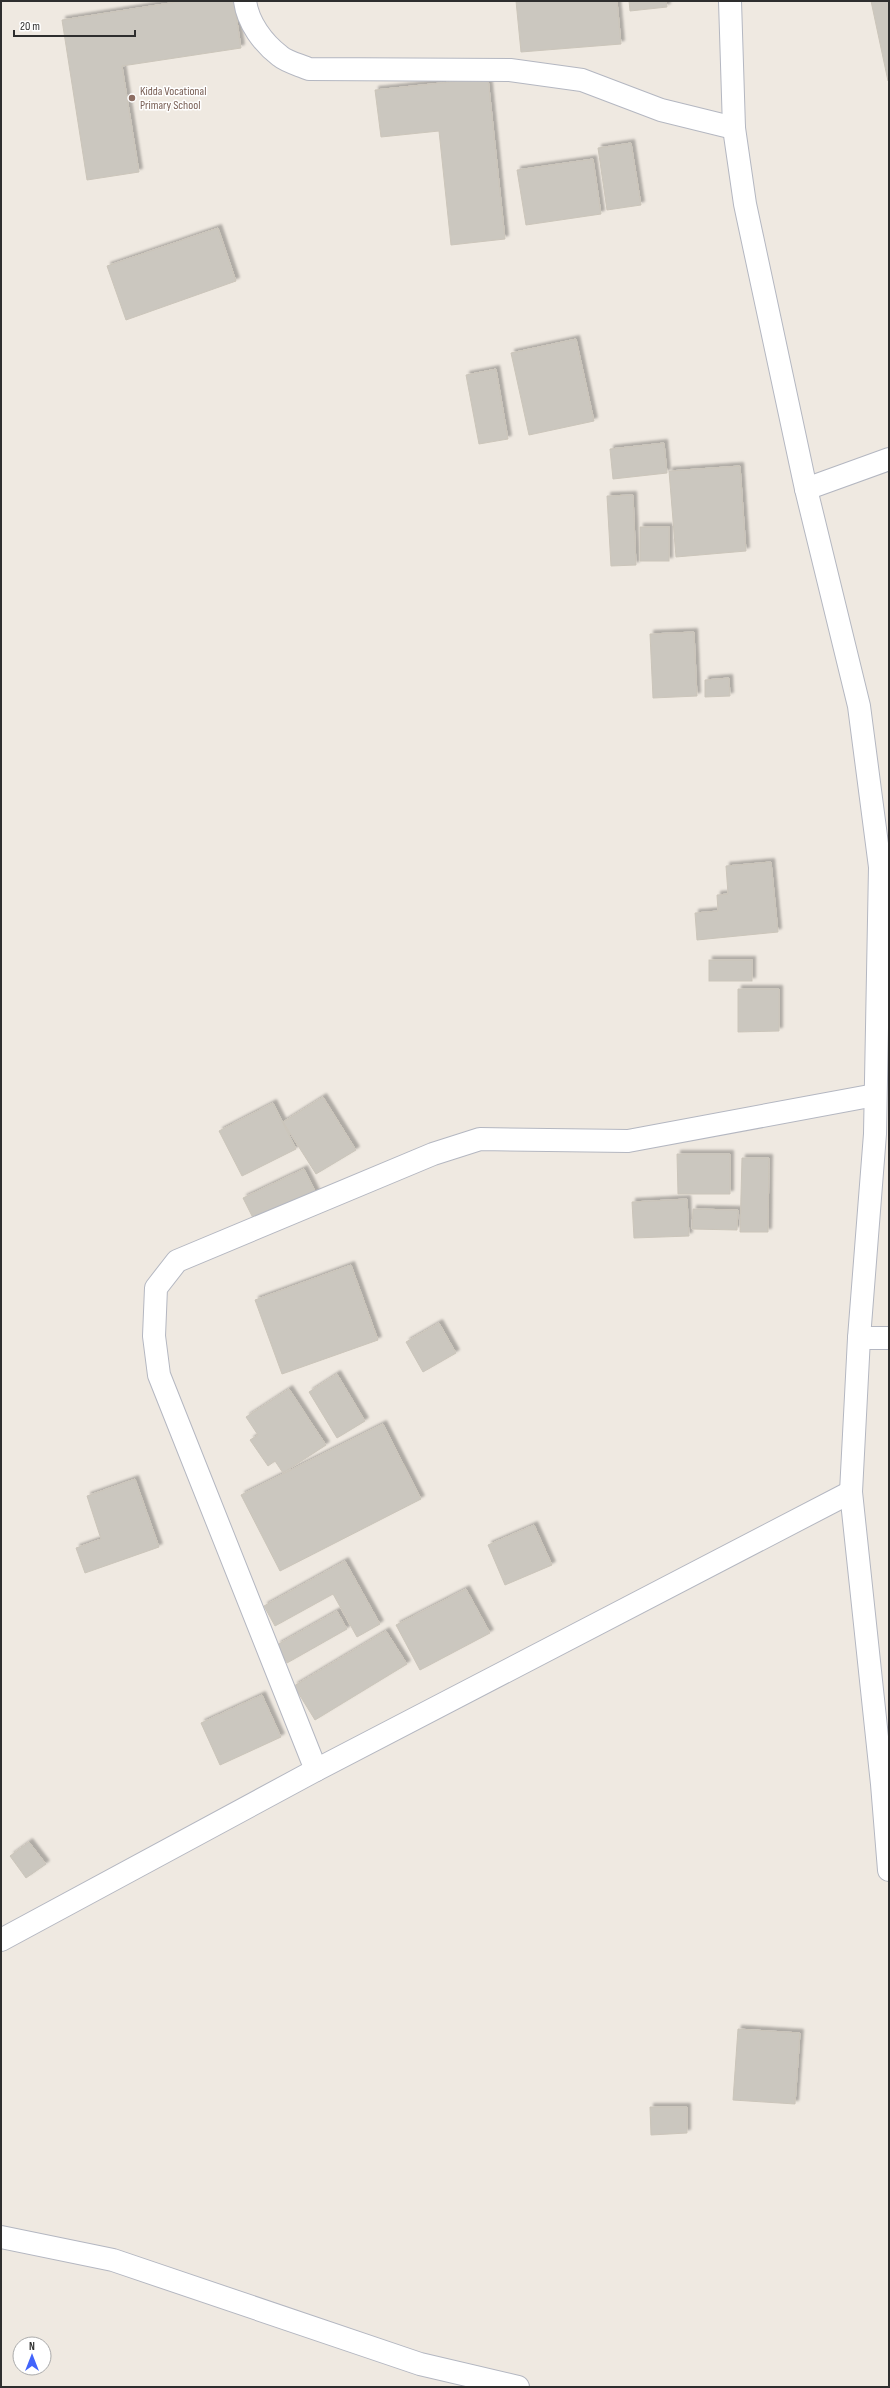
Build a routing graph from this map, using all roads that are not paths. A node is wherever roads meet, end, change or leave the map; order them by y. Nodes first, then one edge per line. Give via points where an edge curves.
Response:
1 (245, 1) edge
2 (730, 1) edge
3 (734, 128) junction
4 (889, 459) edge
5 (806, 489) junction
6 (875, 1095) junction
7 (859, 1338) junction
8 (889, 1338) edge
9 (851, 1492) junction
10 (316, 1770) junction
11 (889, 1870) edge
12 (1, 1940) edge
13 (1, 2237) edge
14 (518, 2387) edge

1 - 3 street via 246,10 258,34 281,57 309,69 510,70 582,80 661,110
2 - 3 street
3 - 5 street via 745,204
4 - 5 street
5 - 6 street via 859,706 880,867
6 - 7 street via 875,1134
6 - 10 street via 628,1141 480,1139 433,1154 177,1261 156,1288 154,1336 159,1375
7 - 8 street
7 - 9 street
9 - 10 street
9 - 11 street
10 - 12 street
13 - 14 street via 113,2260 420,2364

